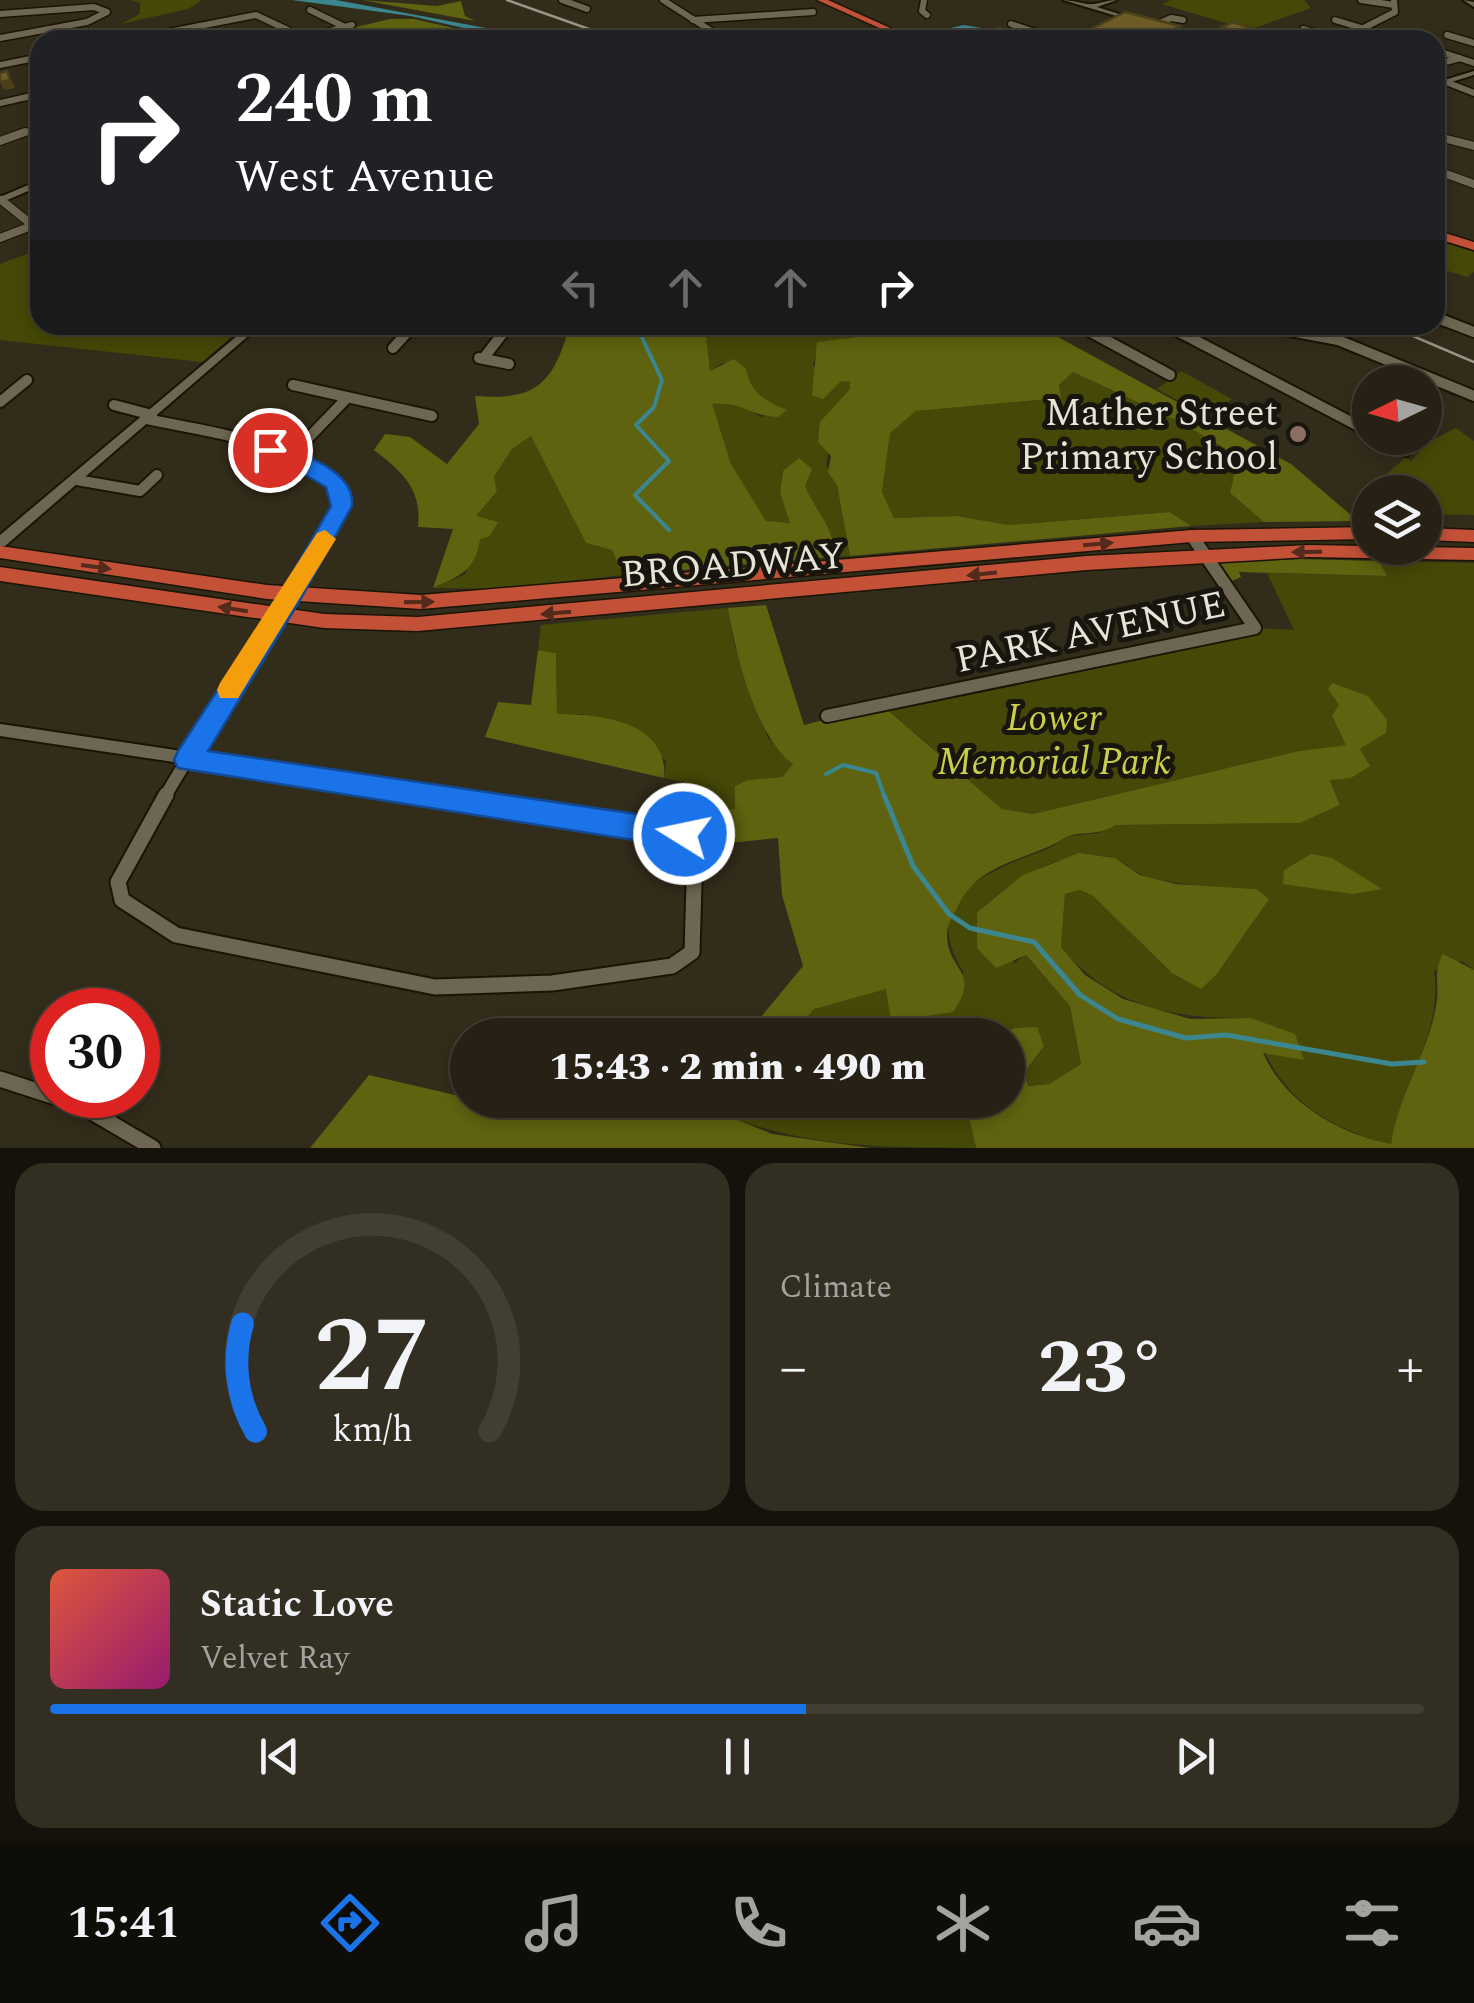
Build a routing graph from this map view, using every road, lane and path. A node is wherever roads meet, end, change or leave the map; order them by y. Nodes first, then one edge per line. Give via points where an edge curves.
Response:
1 (562, 0) edge
2 (586, 0) edge
3 (664, 0) edge
4 (761, 0) edge
5 (821, 0) edge
6 (924, 0) edge
7 (1066, 0) edge
8 (1114, 0) edge
9 (1361, 0) edge
10 (1466, 0) edge
11 (1394, 2) edge
12 (578, 4) junction
13 (1474, 4) edge
14 (1089, 7) junction
15 (587, 9) dead end
16 (310, 10) dead end
17 (814, 12) dead end
18 (755, 13) junction
19 (0, 14) edge
20 (927, 15) dead end
21 (692, 20) junction
22 (1183, 20) dead end
23 (1335, 20) dead end
24 (1012, 24) dead end
25 (1153, 26) junction
26 (1303, 28) dead end
27 (1364, 29) junction
28 (44, 30) edge
29 (179, 30) edge
30 (285, 30) edge
31 (336, 30) edge
32 (709, 30) edge
33 (890, 30) edge
34 (1030, 30) edge
35 (1166, 30) edge
36 (1309, 30) edge
37 (1367, 30) edge
38 (30, 32) edge
39 (1447, 34) dead end
40 (0, 38) edge
41 (1474, 43) edge
42 (1445, 53) edge
43 (1460, 58) junction
44 (30, 59) edge
45 (1445, 62) edge
46 (1474, 63) edge
47 (0, 65) edge
48 (1474, 73) edge
49 (1446, 82) joint
50 (1474, 93) edge
51 (30, 96) edge
52 (0, 103) edge
53 (30, 130) edge
54 (1445, 139) edge
55 (0, 141) edge
56 (1474, 146) edge
57 (1445, 171) edge
58 (1473, 184) edge
59 (30, 187) edge
60 (1466, 193) dead end
61 (0, 200) edge
62 (30, 223) edge
63 (30, 230) edge
64 (1445, 237) edge
65 (0, 238) edge
66 (1474, 246) edge
67 (1445, 321) edge
68 (1474, 332) edge
69 (244, 335) edge
70 (405, 335) edge
71 (500, 335) edge
72 (1096, 335) edge
73 (1185, 335) edge
74 (1311, 335) edge
75 (393, 348) dead end
76 (509, 364) dead end
77 (1170, 375) dead end
78 (26, 380) dead end
79 (293, 384) dead end
80 (1474, 396) edge
81 (347, 398) junction
82 (0, 402) edge
83 (114, 405) dead end
84 (432, 416) dead end
85 (150, 417) junction
86 (1352, 423) edge
87 (290, 457) junction
88 (157, 475) dead end
89 (77, 480) junction
90 (44, 507) junction
91 (1352, 533) edge
92 (1442, 535) edge
93 (1192, 536) junction
94 (1474, 536) edge
95 (0, 542) edge
96 (0, 552) edge
97 (1474, 554) edge
98 (1202, 556) junction
99 (0, 574) edge
100 (706, 579) junction
101 (292, 594) junction
102 (709, 599) junction
103 (275, 615) junction
104 (827, 716) dead end
105 (0, 730) edge
106 (188, 760) junction
107 (0, 1080) edge
108 (154, 1148) edge

1 - 12 street
2 - 12 street
3 - 21 street
4 - 18 street
5 - 33 highway
6 - 20 street
7 - 14 street
8 - 14 street
9 - 11 street
10 - 13 street
11 - 27 street via 1395,12
12 - 15 street
14 - 25 street
16 - 31 street via 349,26
17 - 18 street
18 - 21 street
19 - 28 street via 94,7 106,12
21 - 32 street
22 - 25 street via 1168,16
23 - 27 street
24 - 34 street
25 - 35 street
26 - 36 street
27 - 37 street
29 - 30 street via 256,15
38 - 40 street
39 - 41 street
42 - 43 street
43 - 45 street
43 - 46 street
44 - 47 street
48 - 49 street
49 - 50 street
51 - 52 street
53 - 55 street
54 - 56 street
57 - 58 street
58 - 60 street
59 - 61 street
61 - 62 street
63 - 65 street
64 - 66 highway
67 - 68 street
69 - 85 street
70 - 75 street
71 - 76 street via 479,358
72 - 77 street
73 - 86 street
74 - 80 street
78 - 82 street
79 - 81 street
81 - 84 street
81 - 87 street
83 - 85 street
85 - 87 street
85 - 89 street
87 - 101 street via 334,482 342,497
88 - 89 street via 140,491
89 - 90 street
90 - 95 street
90 - 96 street
91 - 93 highway, BROADWAY
92 - 94 highway
93 - 98 street, PARK AVENUE
100 -> 93 highway, BROADWAY
96 -> 101 highway, BROADWAY
97 -> 98 highway, BROADWAY
98 -> 102 highway, BROADWAY
98 - 104 street, PARK AVENUE via 1256,628 893,710
103 -> 99 highway, BROADWAY
101 -> 100 highway, BROADWAY via 421,602
100 - 102 street
101 - 103 street
102 -> 103 highway, BROADWAY via 418,624
103 - 106 street
105 - 106 street
106 - 106 street via 118,882 132,910 176,935 435,987 552,982 672,966 687,958 695,936 695,851 684,834
107 - 108 street via 80,1106

